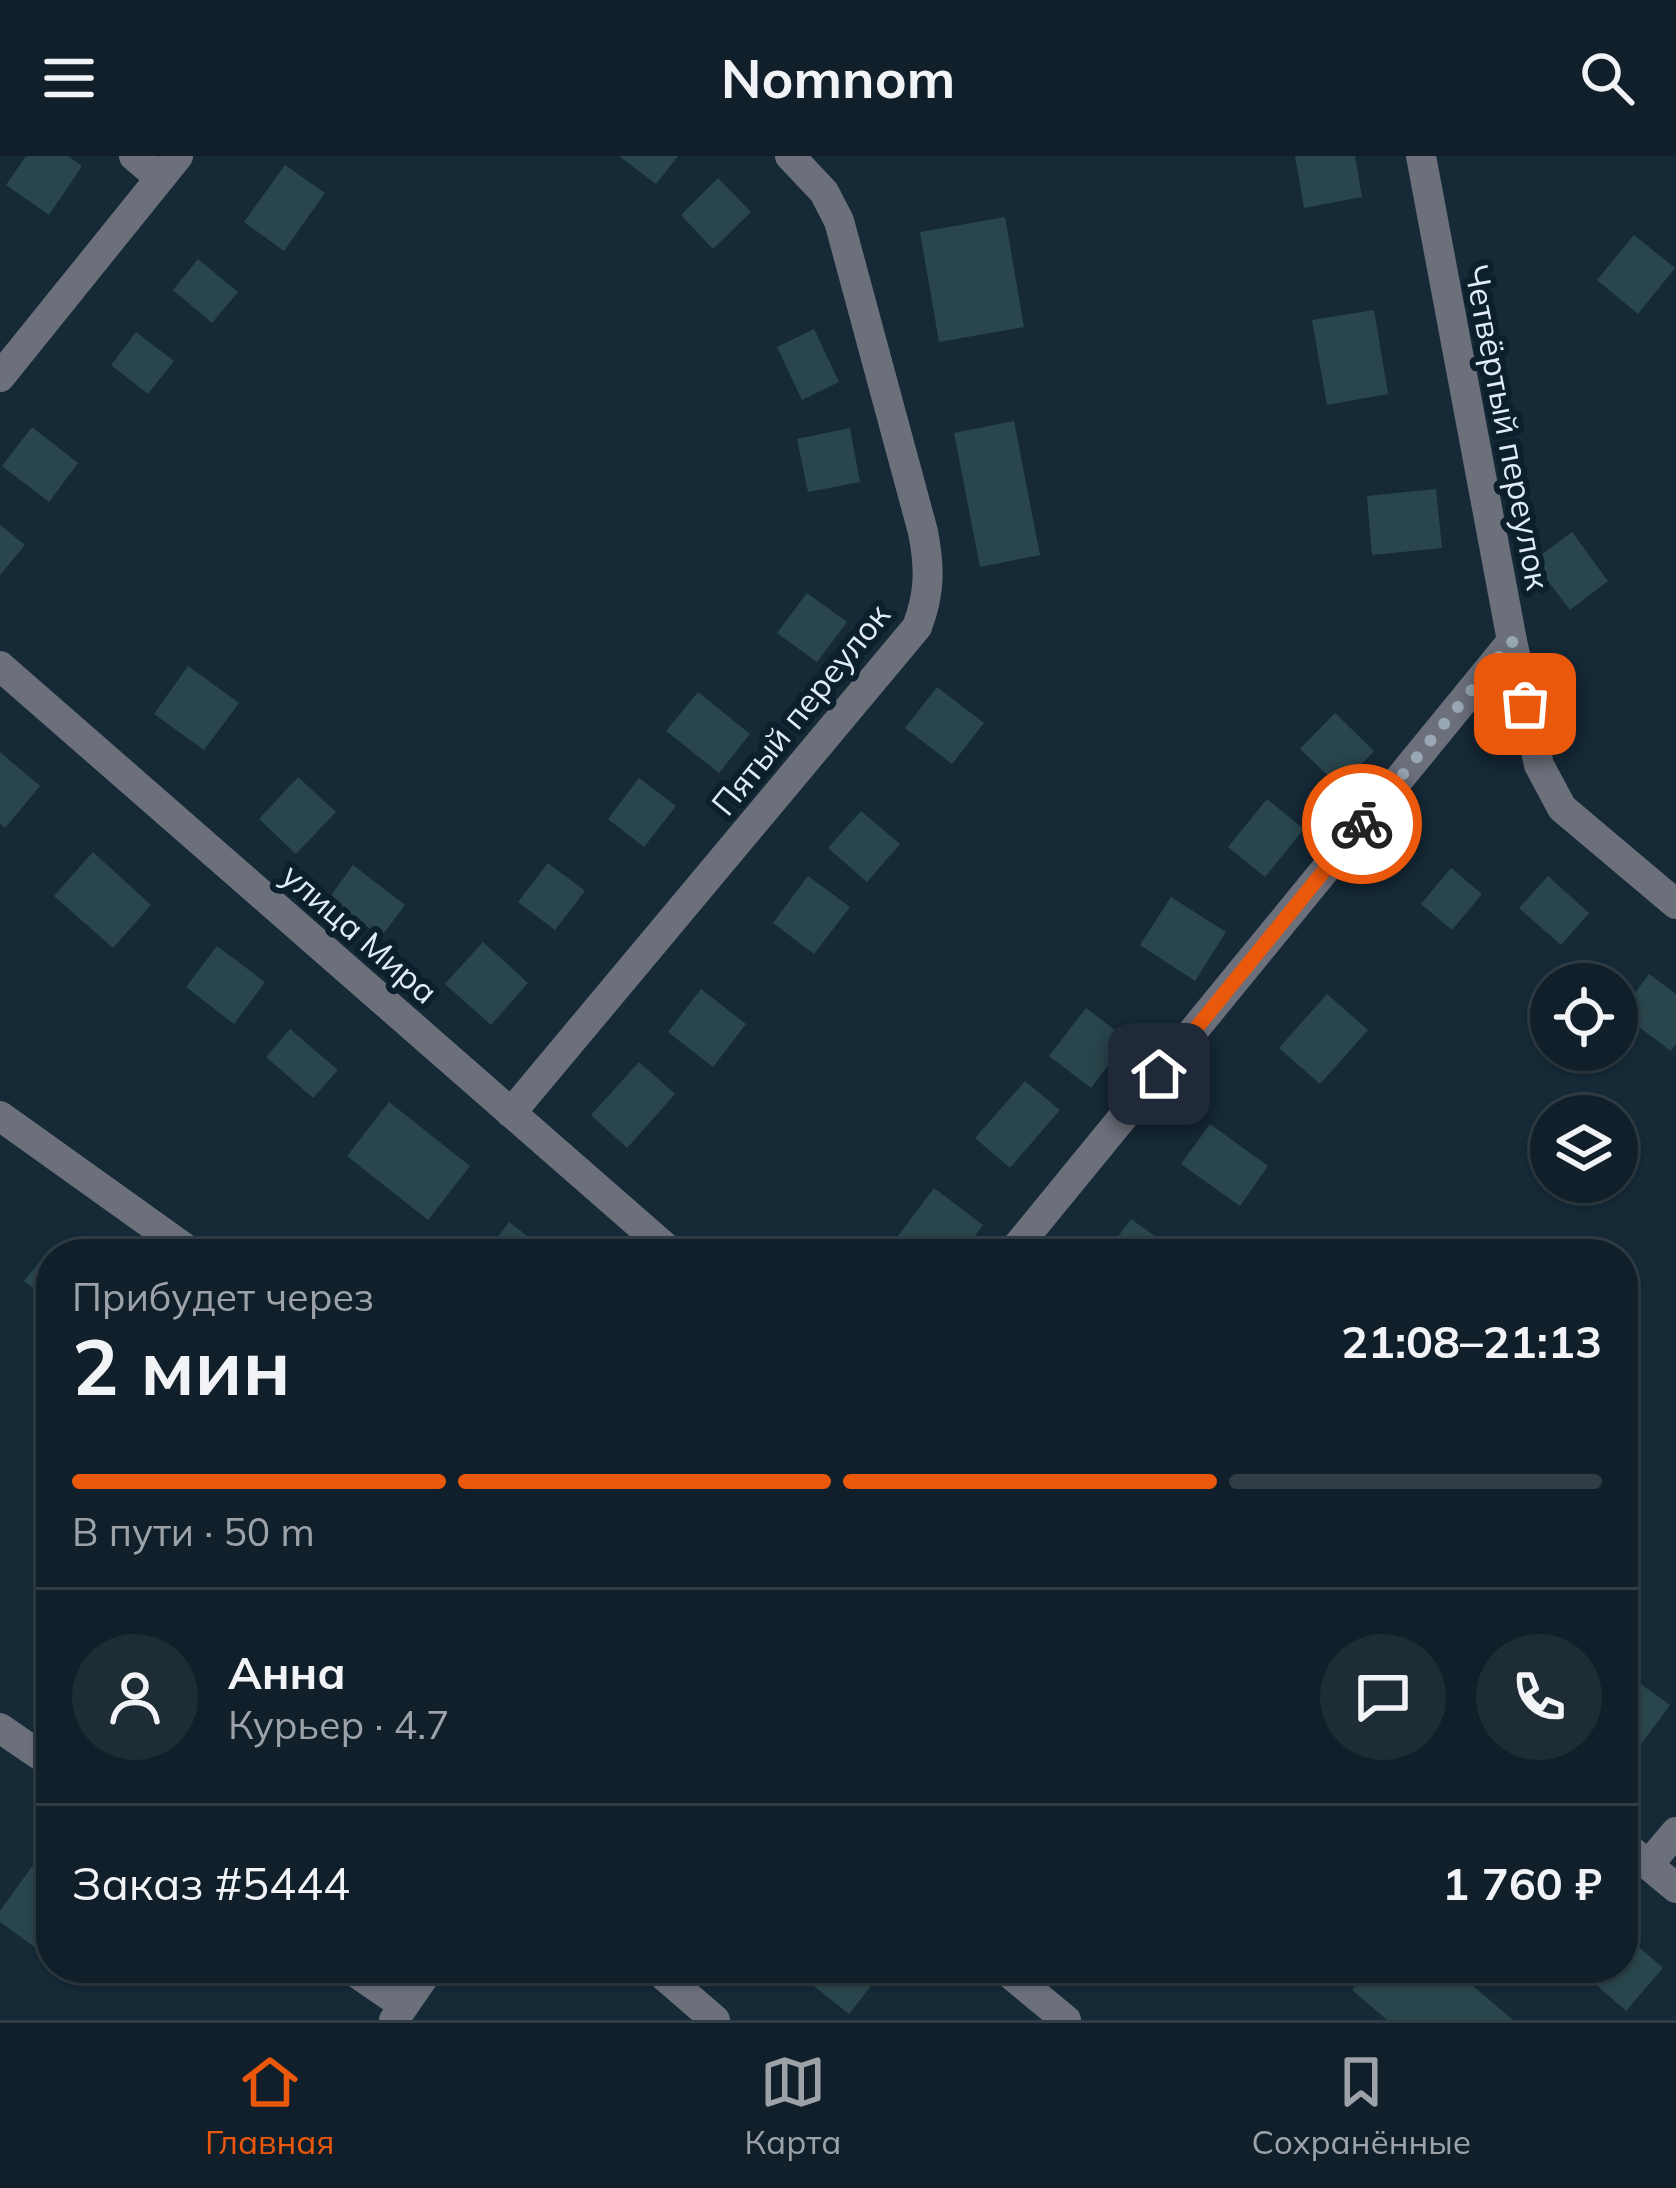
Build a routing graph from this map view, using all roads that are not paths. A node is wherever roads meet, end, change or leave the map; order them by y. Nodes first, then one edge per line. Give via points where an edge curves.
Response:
1 (134, 156) edge
2 (790, 156) edge
3 (1421, 156) edge
4 (169, 167) edge
5 (0, 377) edge
6 (1512, 641) junction
7 (0, 666) edge
8 (1676, 904) edge
9 (512, 1113) junction
10 (0, 1116) edge
11 (172, 1239) edge
12 (656, 1239) edge
13 (1023, 1239) edge
14 (0, 1728) edge
15 (36, 1753) edge
16 (1676, 1832) edge
17 (1638, 1857) edge
18 (1648, 1865) junction
19 (1676, 1888) edge
20 (366, 1983) edge
21 (420, 1983) edge
22 (672, 1983) edge
23 (1021, 1983) edge
24 (399, 2013) edge
25 (715, 2020) edge
26 (1066, 2020) edge

1 - 4 street
2 - 9 street, Пятый переулок via 824,192 844,237 923,532 927,600 917,627
3 - 6 street, Четвёртый переулок
4 - 5 street
6 - 8 street via 1550,790
6 - 13 street, Четвёртый переулок
7 - 9 street, улица Мира
9 - 12 street, улица Мира
10 - 11 street
14 - 15 street
16 - 18 street
17 - 18 street
18 - 19 street
20 - 24 street
21 - 24 street
22 - 25 street
23 - 26 street

